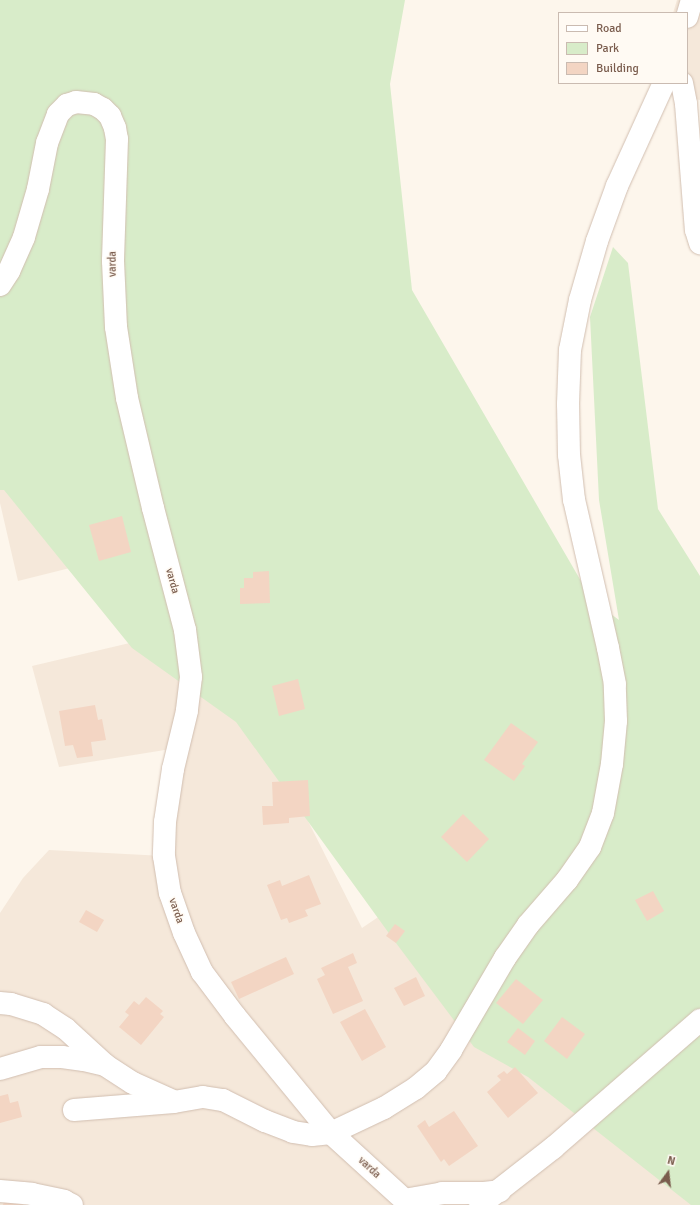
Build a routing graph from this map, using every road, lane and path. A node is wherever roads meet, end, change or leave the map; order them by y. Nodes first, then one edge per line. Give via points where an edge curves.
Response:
1 (692, 0) edge
2 (688, 14) edge
3 (664, 84) edge
4 (682, 84) edge
5 (700, 243) edge
6 (0, 285) edge
7 (0, 1003) edge
8 (700, 1020) edge
9 (105, 1065) junction
10 (0, 1069) edge
11 (174, 1102) junction
12 (74, 1110) dead end
13 (331, 1133) junction
14 (0, 1191) edge
15 (500, 1191) junction
16 (407, 1202) edge
17 (72, 1205) edge
18 (480, 1205) edge

1 - 2 street
3 - 13 street via 617,186 597,241 580,300 570,350 569,455 574,500 615,684 616,721 612,764 603,813 590,847 505,958 436,1071 416,1088 384,1108
4 - 5 street via 696,230
6 - 13 street, varda via 24,237 55,120 67,105 76,102 94,104 110,116 117,139 113,261 116,327 127,398 185,630 191,677 187,711 165,822 164,856 170,893 184,933 202,972
7 - 9 street via 11,1004 49,1018 66,1029
8 - 15 street
9 - 10 street via 62,1057 41,1058
9 - 11 street via 133,1083
11 - 12 street
11 - 13 street via 203,1097 223,1100 293,1132
13 - 16 street, varda
14 - 17 street via 32,1194
15 - 16 street via 442,1193
15 - 18 street

